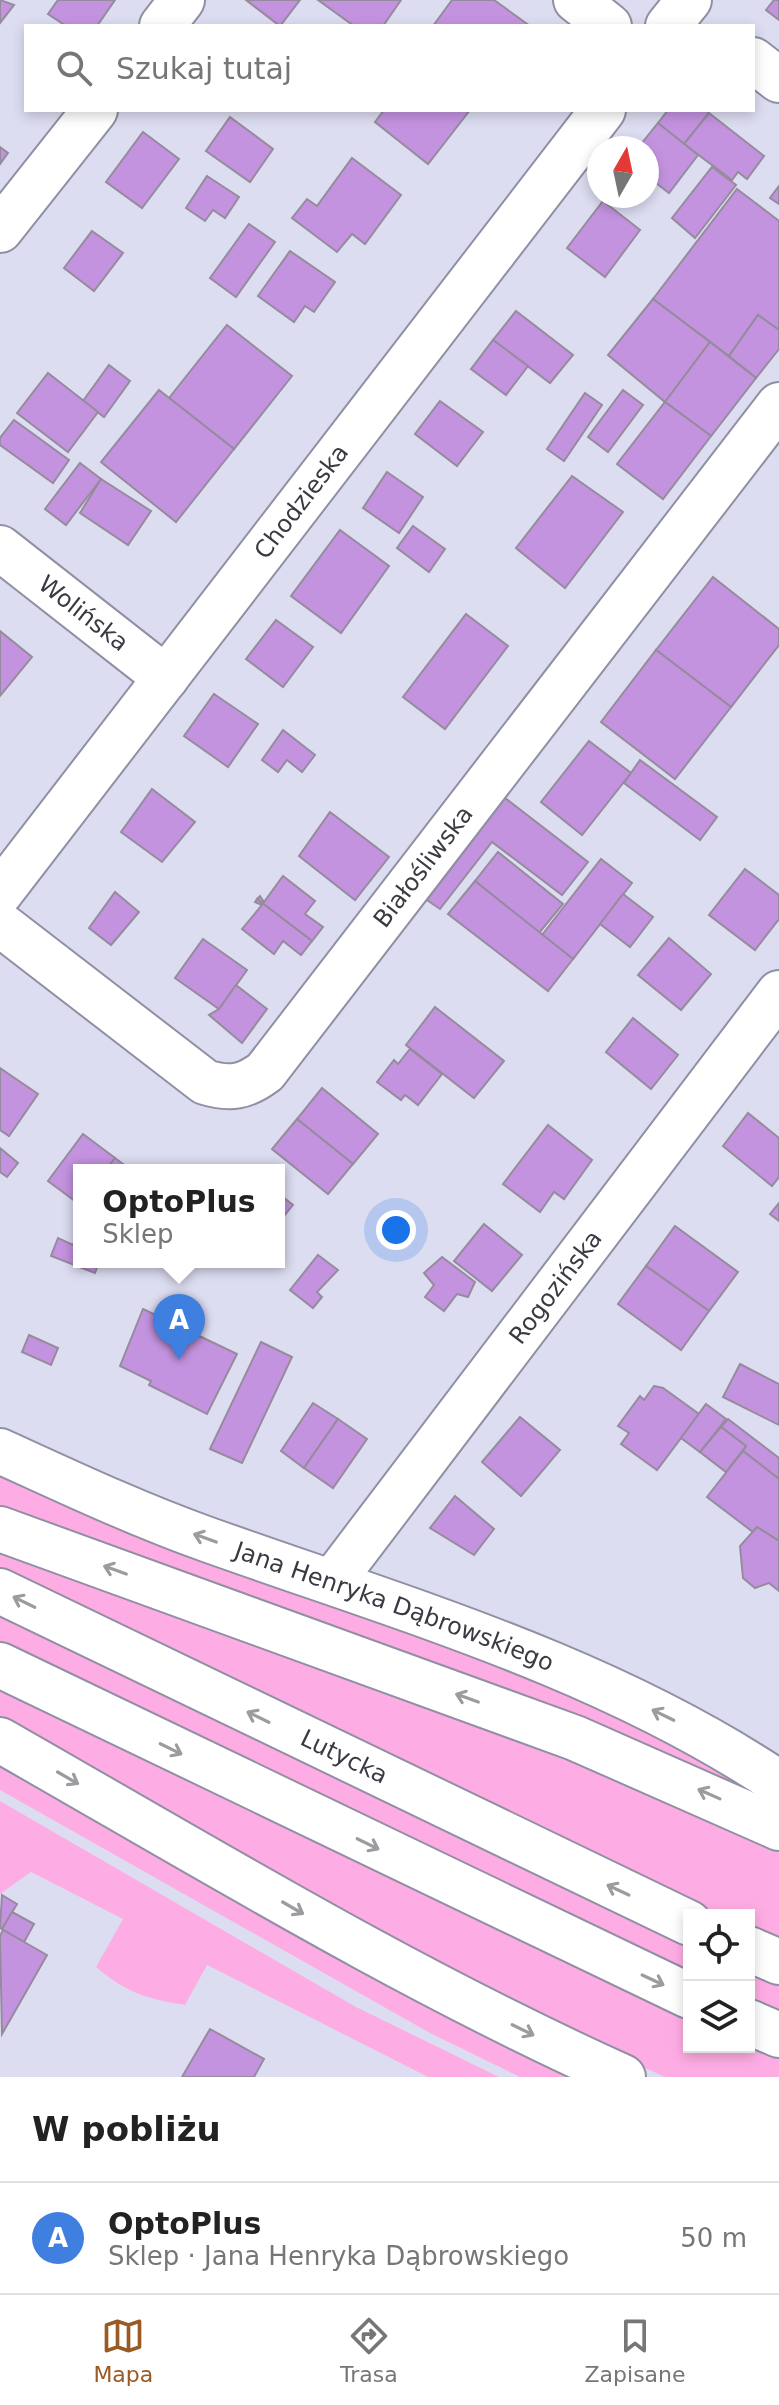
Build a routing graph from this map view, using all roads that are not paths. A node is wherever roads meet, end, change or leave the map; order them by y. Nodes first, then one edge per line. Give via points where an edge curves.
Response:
1 (182, 0) edge
2 (576, 0) edge
3 (164, 24) edge
4 (606, 24) edge
5 (755, 62) edge
6 (779, 80) edge
7 (93, 112) edge
8 (601, 112) edge
9 (0, 230) edge
10 (779, 405) edge
11 (0, 548) edge
12 (166, 678) junction
13 (0, 893) edge
14 (0, 924) edge
15 (779, 993) edge
16 (0, 1451) edge
17 (0, 1529) edge
18 (332, 1582) junction
19 (0, 1591) edge
20 (0, 1665) edge
21 (0, 1740) edge
22 (779, 1783) edge
23 (779, 1828) edge
24 (683, 1920) edge
25 (755, 1952) edge
26 (779, 1962) edge
27 (683, 1993) edge
28 (755, 2025) edge
29 (779, 2035) edge
30 (623, 2077) edge

1 - 3 street
2 - 4 street
5 - 6 street
7 - 9 street
8 - 12 street, Chodzieska
10 - 14 street, Białośliwska via 265,1072 248,1085 225,1089 205,1082
11 - 12 street, Wolińska
12 - 13 street, Chodzieska
15 - 18 street, Rogozińska
18 -> 16 street, Jana Henryka Dąbrowskiego via 133,1510
23 -> 17 street via 575,1738
22 -> 18 street, Jana Henryka Dąbrowskiego via 703,1734 572,1671
24 -> 19 street, Lutycka
20 -> 27 street
21 -> 30 street via 383,1958
25 - 26 street
28 - 29 street

